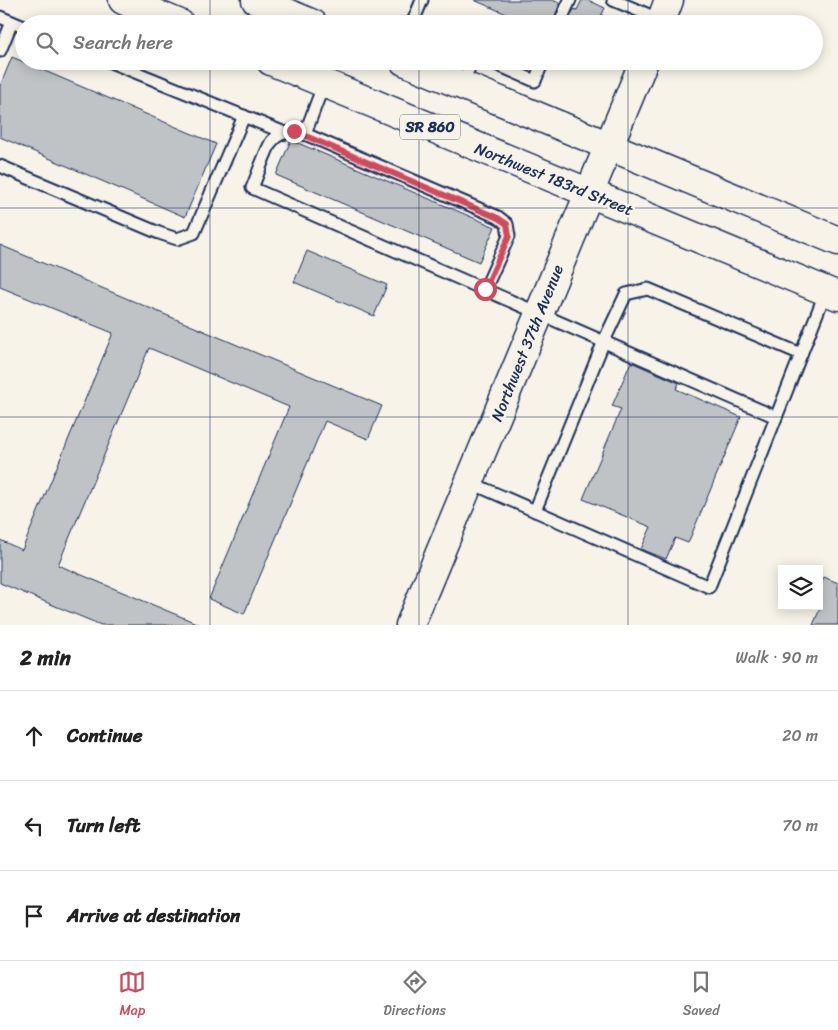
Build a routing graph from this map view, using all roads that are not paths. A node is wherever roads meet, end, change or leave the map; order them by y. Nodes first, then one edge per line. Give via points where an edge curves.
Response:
1 (122, 0) edge
2 (256, 0) edge
3 (422, 0) edge
4 (570, 0) edge
5 (613, 0) edge
6 (158, 15) edge
7 (292, 15) edge
8 (416, 15) edge
9 (563, 15) edge
10 (663, 15) edge
11 (0, 17) edge
12 (12, 22) junction
13 (15, 23) edge
14 (0, 52) edge
15 (130, 70) edge
16 (293, 70) edge
17 (451, 70) edge
18 (510, 70) edge
19 (540, 70) edge
20 (640, 70) edge
21 (467, 73) edge
22 (324, 83) junction
23 (244, 116) junction
24 (284, 133) junction
25 (304, 134) junction
26 (609, 146) junction
27 (0, 166) edge
28 (589, 193) junction
29 (838, 241) edge
30 (485, 289) junction
31 (832, 293) edge
32 (540, 312) junction
33 (604, 341) junction
34 (801, 354) junction
35 (776, 417) junction
36 (470, 482) junction
37 (536, 511) junction
38 (410, 625) edge

1 - 6 main road
2 - 7 main road
3 - 8 lane
4 - 9 lane
5 - 10 lane
11 - 12 lane
12 - 13 lane
12 - 14 lane
15 - 23 lane
16 - 22 main road, Northwest 183rd Street / SR 860
17 - 21 main road
18 - 19 lane via 535,81
20 - 26 main road, Northwest 37th Avenue
21 - 26 main road
22 - 25 lane
22 - 28 main road, Northwest 183rd Street / SR 860
23 - 24 lane
23 - 27 lane via 194,233 177,239
24 - 25 lane
24 - 30 lane via 272,141 252,188
25 - 30 lane via 507,224 509,236
26 - 28 main road, Northwest 37th Avenue
26 - 29 main road
28 - 31 main road, Northwest 183rd Street / SR 860
28 - 32 main road, Northwest 37th Avenue
30 - 32 lane
31 - 34 lane
32 - 33 lane
32 - 36 main road, Northwest 37th Avenue
33 - 34 lane via 626,294 648,289
33 - 35 lane
33 - 37 lane
34 - 35 lane
35 - 37 lane via 709,587
36 - 37 lane
36 - 38 main road, Northwest 37th Avenue

